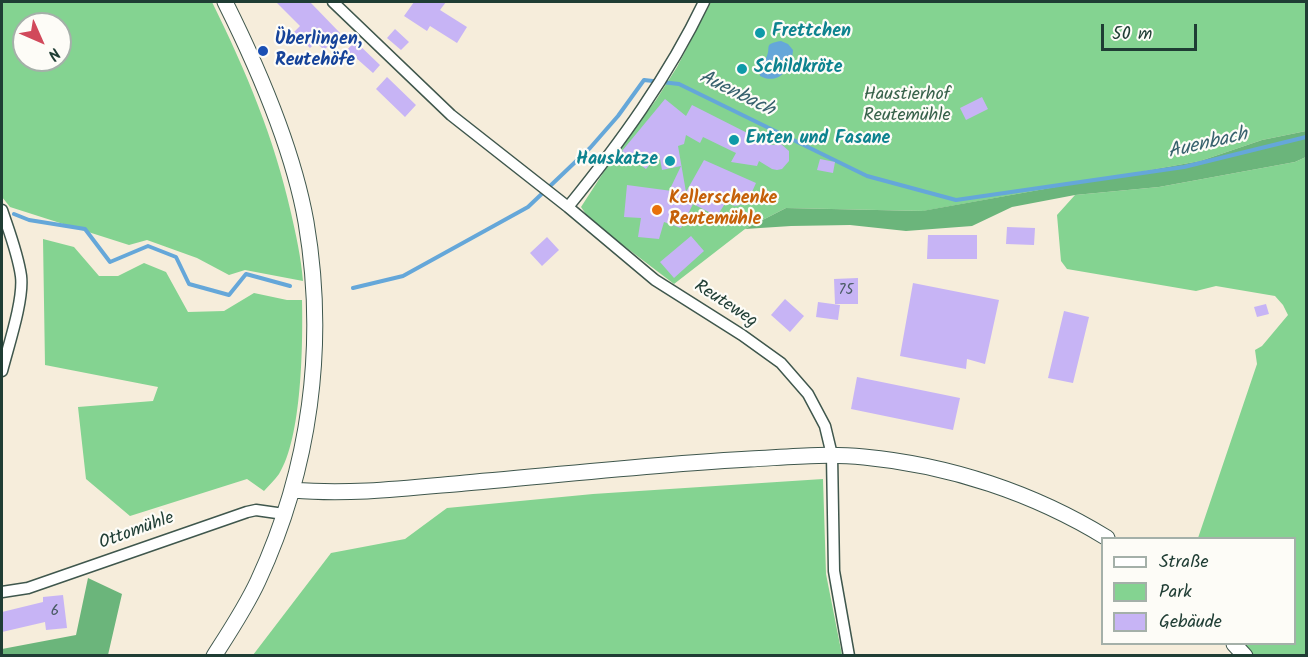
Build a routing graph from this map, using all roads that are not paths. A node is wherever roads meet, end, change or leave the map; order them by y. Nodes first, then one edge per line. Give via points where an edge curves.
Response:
1 (225, 2) edge
2 (333, 2) edge
3 (704, 2) edge
4 (568, 207) junction
5 (2, 210) edge
6 (2, 371) edge
7 (832, 455) junction
8 (293, 490) junction
9 (284, 514) junction
10 (1105, 537) edge
11 (2, 592) edge
12 (214, 656) edge
13 (849, 656) edge

1 - 8 street via 274,115 306,222 315,340 306,432
2 - 4 street, Reuteweg via 451,115
3 - 4 street via 654,93
4 - 7 street, Reuteweg via 655,280 781,363 808,394 825,426
5 - 6 street via 22,279
7 - 8 street via 714,461 367,491
7 - 10 street via 885,460 972,478 1035,501
7 - 13 street, Reuteweg via 834,571
8 - 9 street
9 - 11 street, Ottomühle via 247,512 28,588
9 - 12 street via 257,582

